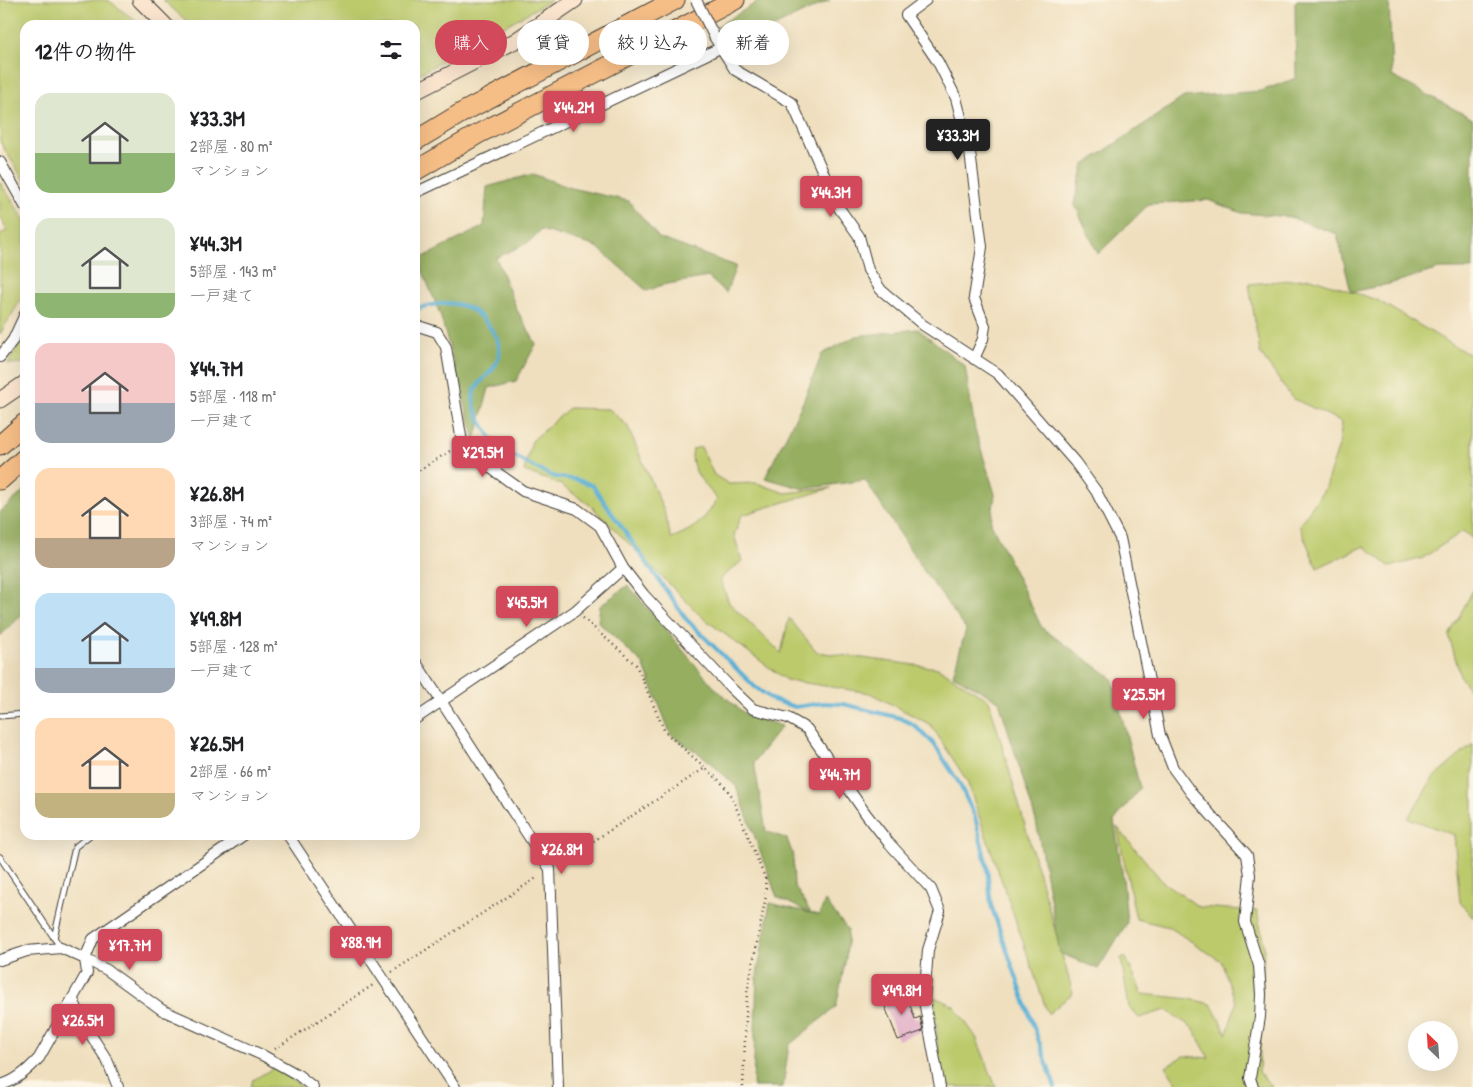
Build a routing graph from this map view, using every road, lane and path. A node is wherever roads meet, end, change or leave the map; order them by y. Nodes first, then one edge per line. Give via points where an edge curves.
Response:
1 (140, 0) edge
2 (575, 0) edge
3 (675, 0) edge
4 (696, 0) edge
5 (735, 0) edge
6 (926, 0) edge
7 (160, 20) edge
8 (717, 40) edge
9 (717, 49) edge
10 (732, 65) edge
11 (420, 89) edge
12 (420, 138) edge
13 (0, 162) edge
14 (420, 168) edge
15 (420, 191) edge
16 (20, 197) edge
17 (20, 325) edge
18 (420, 327) edge
19 (0, 357) edge
20 (974, 359) junction
21 (20, 386) edge
22 (0, 400) edge
23 (20, 427) edge
24 (462, 442) junction
25 (0, 445) edge
26 (20, 462) edge
27 (420, 471) edge
28 (0, 480) edge
29 (623, 568) junction
30 (575, 611) junction
31 (420, 668) edge
32 (442, 701) junction
33 (20, 714) edge
34 (0, 716) edge
35 (420, 716) edge
36 (705, 768) junction
37 (84, 840) edge
38 (237, 840) edge
39 (291, 840) edge
40 (0, 857) edge
41 (550, 869) junction
42 (54, 938) junction
43 (61, 948) junction
44 (85, 958) junction
45 (0, 960) edge
46 (383, 978) junction
47 (73, 1000) junction
48 (264, 1056) junction
49 (0, 1085) edge
50 (118, 1087) edge
51 (313, 1087) edge
52 (454, 1087) edge
53 (558, 1087) edge
54 (743, 1087) edge
55 (940, 1087) edge
56 (1253, 1087) edge

1 - 7 street
2 - 11 street via 515,41
3 - 12 highway
4 - 8 street, bridge
5 - 14 highway via 478,134
6 - 20 street via 906,15 938,62 956,98 970,152 982,247 974,298 984,326 983,339
9 - 15 street
10 - 20 street via 792,102 839,208 859,236 868,270 881,290 923,325
13 - 16 street
17 - 19 street
18 - 24 street via 437,332 446,347
20 - 56 street via 998,374 1096,490 1120,538 1160,734 1173,768 1247,855 1250,875 1245,922 1259,966 1261,994 1250,1078
21 - 22 street
23 - 25 highway
24 - 27 path
24 - 29 street via 478,459 523,491 577,508 600,526
26 - 28 highway
29 - 30 street
29 - 55 street via 679,634 753,709 788,718 807,729 866,814 931,889 940,911 928,950 924,1001
30 - 32 street
30 - 36 path via 636,665 665,732
31 - 32 street
32 - 35 street
32 - 41 street
33 - 34 lane
36 - 41 path
36 - 54 path via 731,795 765,878 766,896 747,993
37 - 42 lane via 75,847
38 - 44 street via 93,939
39 - 46 street
40 - 42 lane
41 - 46 path
41 - 53 street
42 - 43 lane
43 - 44 street
43 - 45 street via 27,951
44 - 47 street via 87,973
44 - 48 street via 108,970 162,1010
46 - 48 path
46 - 52 street
47 - 49 street via 39,1058 15,1078
47 - 50 street
48 - 51 street

